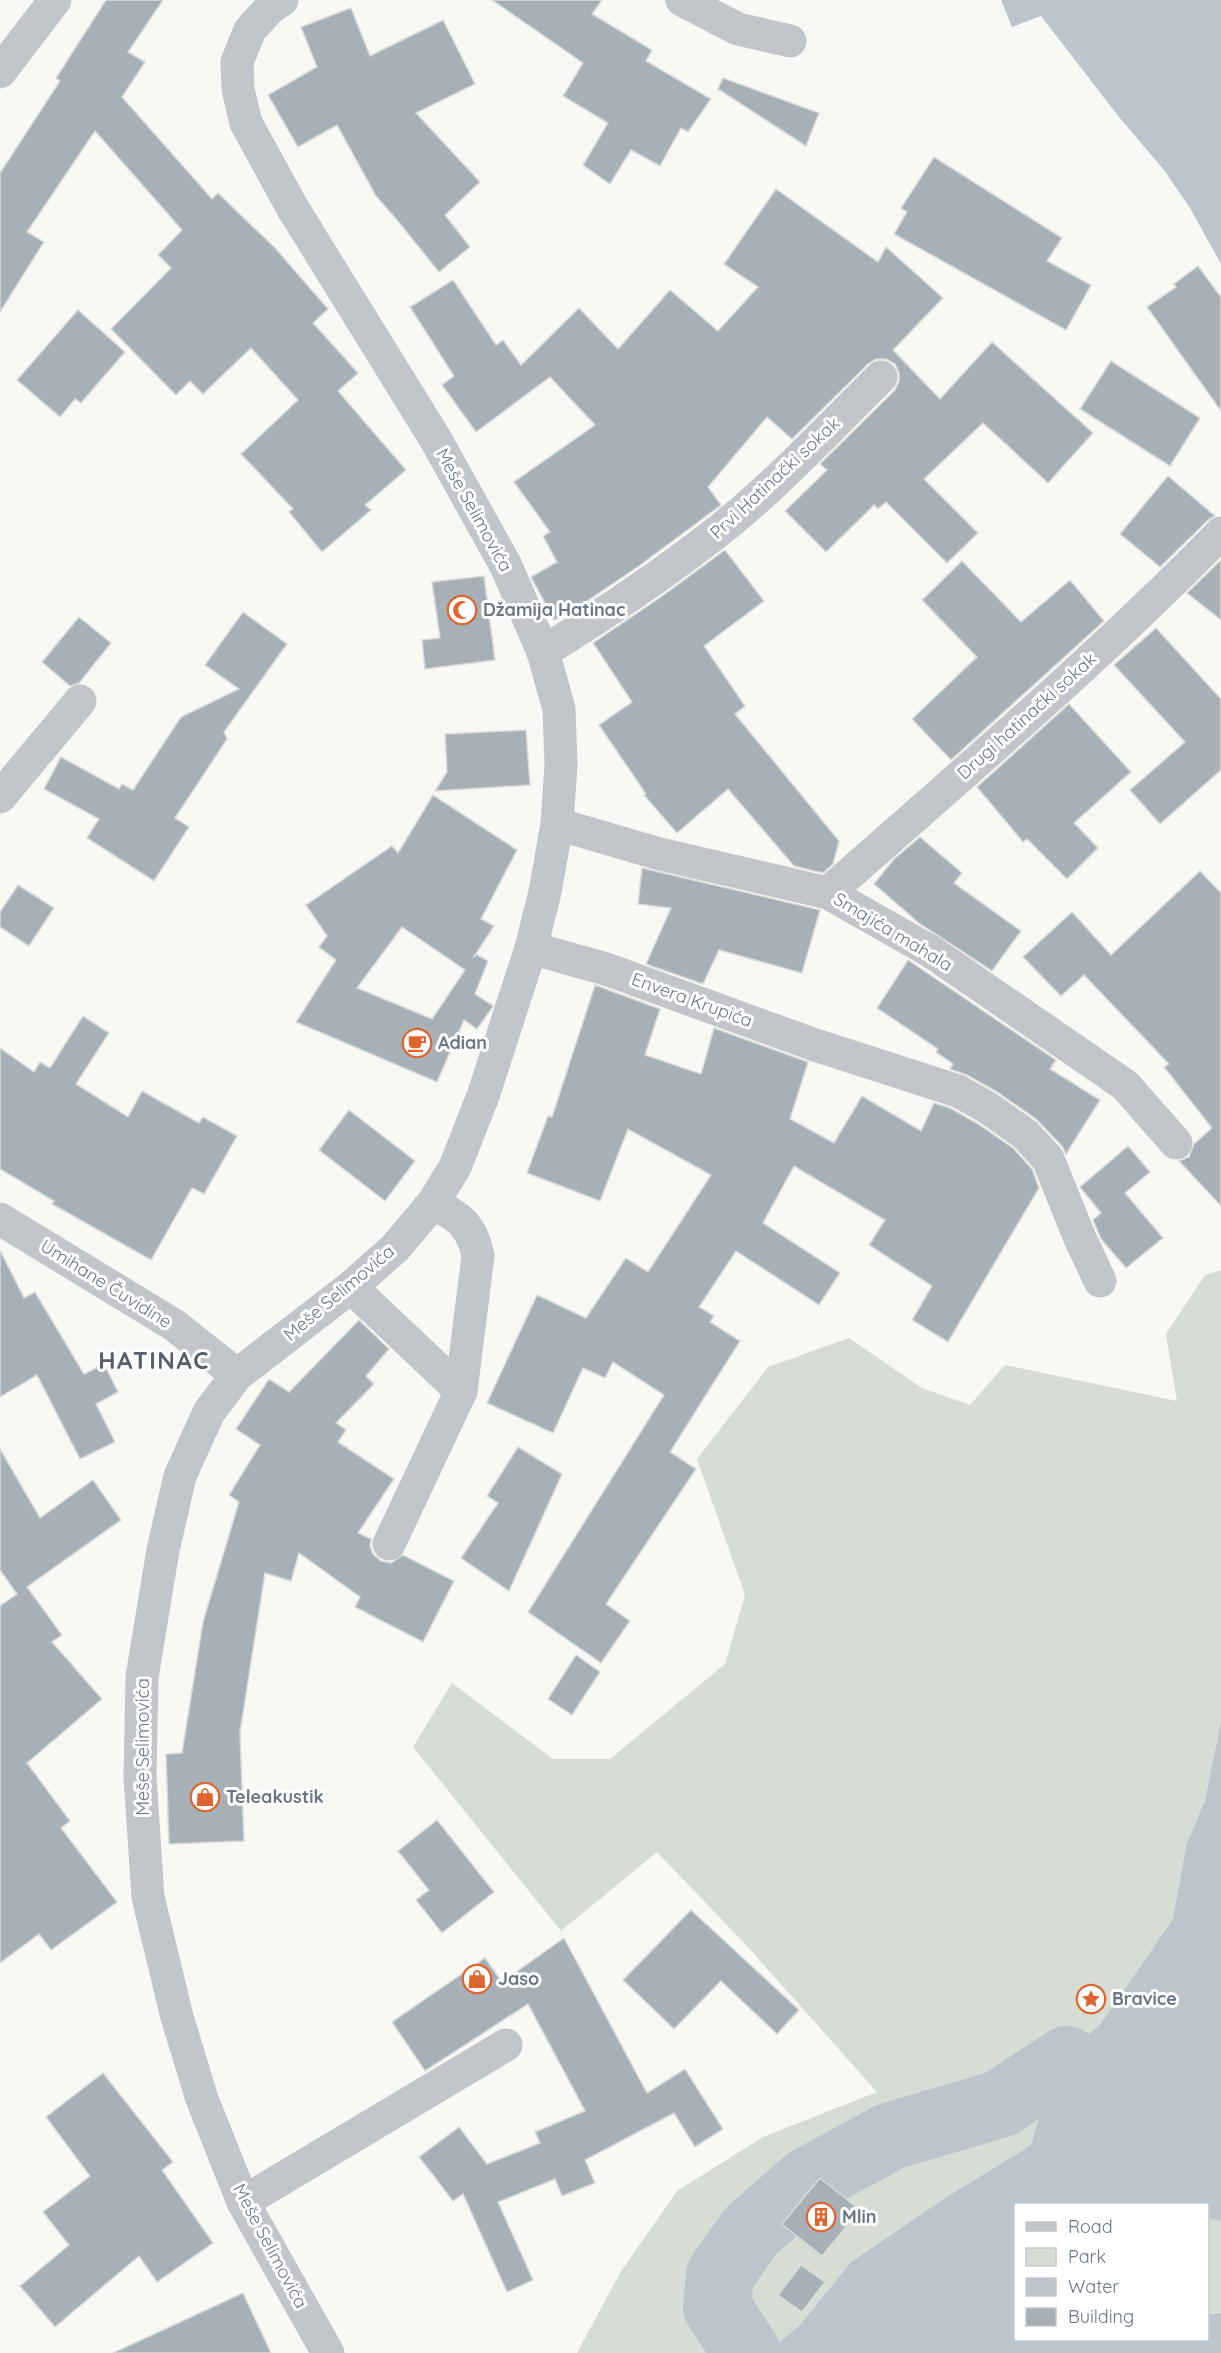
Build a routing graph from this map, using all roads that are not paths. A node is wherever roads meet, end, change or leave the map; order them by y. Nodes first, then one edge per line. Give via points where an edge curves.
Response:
1 (55, 0) edge
2 (282, 0) edge
3 (682, 0) edge
4 (790, 41) dead end
5 (0, 72) edge
6 (881, 377) dead end
7 (1221, 533) edge
8 (543, 652) junction
9 (80, 701) dead end
10 (0, 797) edge
11 (557, 824) junction
12 (828, 893) junction
13 (531, 948) junction
14 (1176, 1143) dead end
15 (433, 1203) junction
16 (1, 1221) edge
17 (1100, 1281) dead end
18 (351, 1287) junction
19 (237, 1375) junction
20 (461, 1391) junction
21 (389, 1544) dead end
22 (506, 2046) dead end
23 (243, 2202) junction
24 (328, 2353) edge

1 - 5 street
2 - 8 street, Meše Selimovića via 250,30 237,62 246,123 292,207 436,440 507,566
3 - 4 street via 738,29
6 - 8 street, Prvi Hatinački sokak via 765,492 712,536
7 - 12 street, Drugi hatinački sokak via 1158,598
8 - 11 street, Meše Selimovića via 559,709
9 - 10 street
11 - 12 street, Smajića mahala via 660,854
11 - 13 street, Meše Selimovića
12 - 14 street, Smajića mahala via 930,951 1125,1085
13 - 15 street, Meše Selimovića via 479,1106 455,1167
13 - 17 street, Envera Krupića via 606,969 814,1045 958,1091 988,1108 1025,1134 1048,1159
15 - 18 street, Meše Selimovića via 395,1248
15 - 20 street via 459,1217 470,1231 478,1256
16 - 19 street, Umihane Čuvidine via 174,1325
18 - 19 street, Meše Selimovića
18 - 20 street
19 - 23 street, Meše Selimovića via 209,1412 180,1476 142,1677 140,1777 148,1897 177,2017 202,2099
20 - 21 street
22 - 23 street
23 - 24 street, Meše Selimovića

